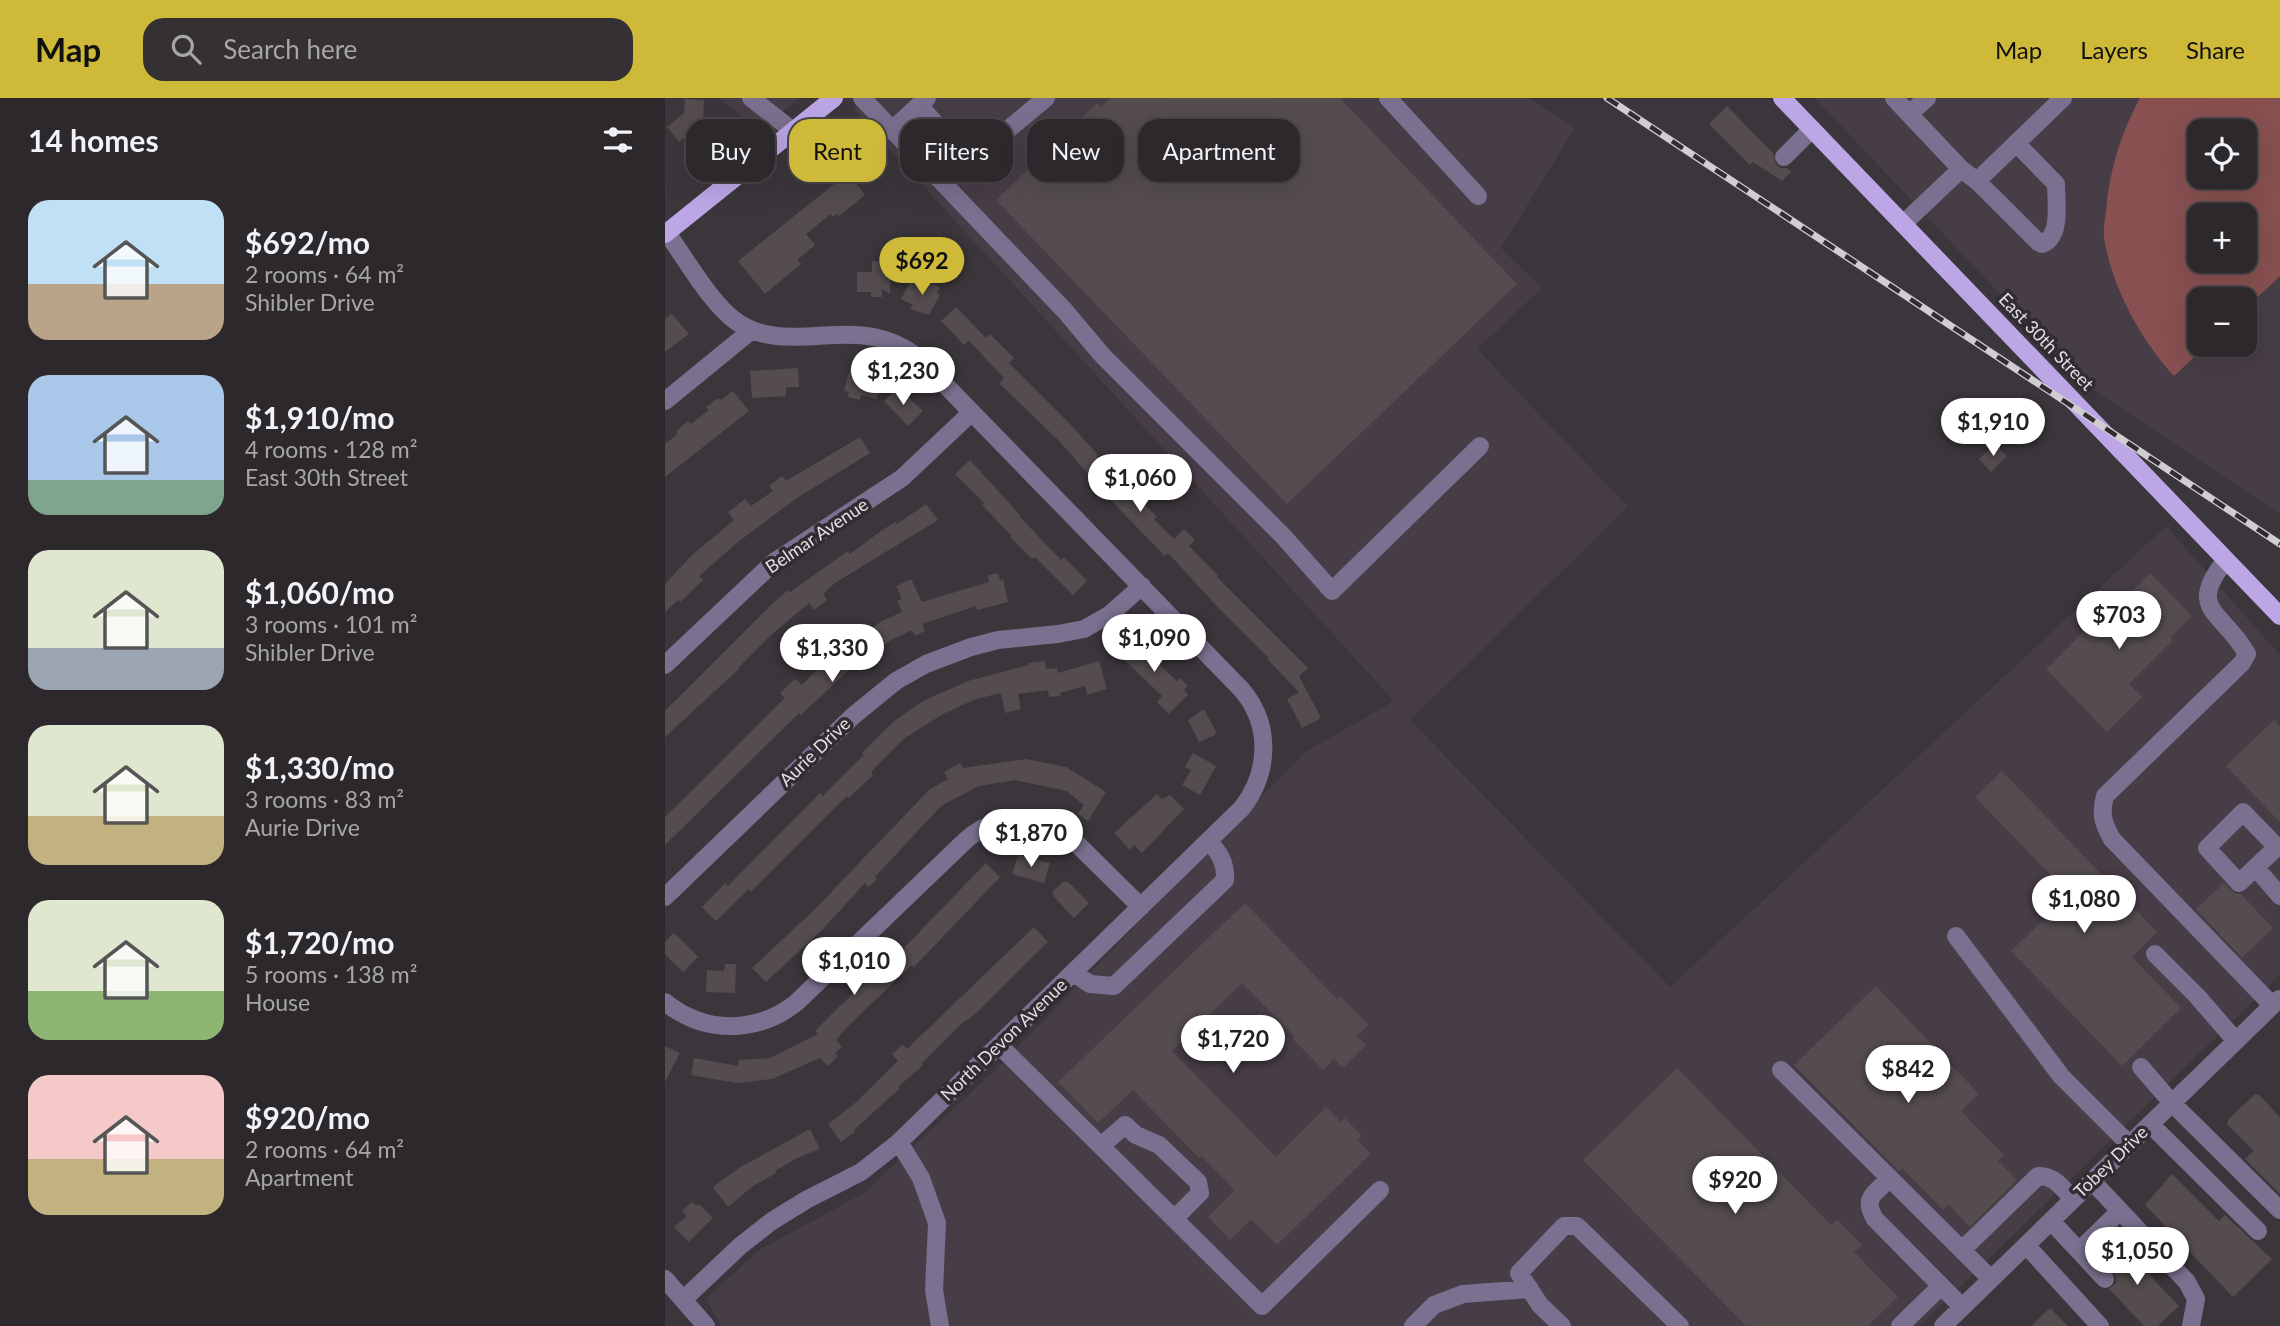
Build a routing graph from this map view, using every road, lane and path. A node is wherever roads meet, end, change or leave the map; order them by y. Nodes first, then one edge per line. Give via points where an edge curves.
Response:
1 (751, 98) edge
2 (834, 98) edge
3 (862, 98) edge
4 (1046, 98) edge
5 (1388, 98) edge
6 (1782, 98) edge
7 (1894, 98) edge
8 (1927, 98) edge
9 (2063, 98) edge
10 (923, 102) edge
11 (1909, 114) junction
12 (808, 119) edge
13 (789, 128) edge
14 (1812, 129) junction
15 (892, 130) junction
16 (789, 134) edge
17 (2016, 143) junction
18 (1784, 157) dead end
19 (1961, 169) junction
20 (1977, 181) junction
21 (1478, 196) dead end
22 (1903, 224) junction
23 (666, 234) edge
24 (752, 330) junction
25 (665, 401) edge
26 (972, 412) junction
27 (1480, 446) dead end
28 (2226, 560) junction
29 (1142, 586) junction
30 (2280, 616) edge
31 (665, 665) edge
32 (1209, 841) junction
33 (2256, 868) dead end
34 (2280, 895) edge
35 (665, 897) edge
36 (1140, 907) junction
37 (1956, 936) dead end
38 (2155, 954) dead end
39 (1074, 973) junction
40 (2276, 1001) edge
41 (665, 1002) edge
42 (2236, 1041) junction
43 (999, 1045) junction
44 (2141, 1067) dead end
45 (1781, 1070) dead end
46 (2172, 1103) junction
47 (2150, 1124) junction
48 (899, 1142) junction
49 (2129, 1144) junction
50 (1101, 1146) junction
51 (1890, 1178) junction
52 (2092, 1181) junction
53 (1380, 1190) dead end
54 (2073, 1199) junction
55 (2280, 1210) edge
56 (2120, 1211) junction
57 (1174, 1219) junction
58 (2051, 1221) junction
59 (2257, 1231) dead end
60 (2026, 1245) junction
61 (1962, 1250) junction
62 (2079, 1251) junction
63 (665, 1279) edge
64 (1991, 1279) junction
65 (2105, 1279) dead end
66 (1941, 1286) junction
67 (1530, 1289) junction
68 (684, 1299) junction
69 (1962, 1307) junction
70 (706, 1326) edge
71 (940, 1326) edge
72 (1413, 1326) edge
73 (1562, 1326) edge
74 (1680, 1326) edge
75 (1900, 1326) edge
76 (1943, 1326) edge
77 (2100, 1326) edge
78 (2190, 1326) edge

1 - 13 street
2 - 12 main road
3 - 15 street
4 - 10 street via 969,162
5 - 21 street
6 - 14 main road, East 30th Street
7 - 11 street
8 - 11 street
9 - 17 street
10 - 15 street
11 - 19 street
14 - 18 street
14 - 22 main road, East 30th Street
15 - 27 street via 1332,591
16 - 23 main road
17 - 20 street
17 - 20 street via 2056,184 2055,232 2048,242 2038,242
19 - 20 street
19 - 22 street
22 - 28 main road, East 30th Street
23 - 24 street via 721,307
24 - 25 street
24 - 26 street via 772,336 869,336 896,343 925,363
26 - 29 street
26 - 31 street, Belmar Avenue via 902,478 774,562
28 - 30 main road, East 30th Street
28 - 40 street via 2207,589 2209,604 2247,654 2105,796 2102,821 2112,839
29 - 32 street, North Devon Avenue via 1246,696 1262,732 1264,759 1257,785 1242,808
29 - 35 street, Aurie Drive via 1109,615 1084,629 971,647 896,681 853,716
32 - 36 street, North Devon Avenue
32 - 39 street via 1226,867 1225,880 1114,986 1090,984
33 - 34 street
36 - 39 street, North Devon Avenue
36 - 41 street via 1059,829 1032,821 999,822 966,840 780,1014 754,1024 719,1026 692,1019
37 - 49 street via 2061,1076
38 - 42 street
39 - 43 street, North Devon Avenue
40 - 42 street, Tobey Drive
42 - 46 street, Tobey Drive
43 - 48 street, North Devon Avenue
43 - 50 street
44 - 46 street
45 - 51 street
46 - 47 street, Tobey Drive
46 - 55 street
47 - 49 street, Tobey Drive
47 - 59 street
48 - 68 street, North Devon Avenue via 855,1175 772,1221
48 - 71 street via 921,1178 937,1223 934,1290
49 - 52 street, Tobey Drive
50 - 57 street
50 - 57 street via 1125,1125 1159,1145 1198,1182 1200,1193
51 - 61 street
51 - 66 street via 1870,1198 1869,1208
52 - 54 street, Tobey Drive
52 - 56 street
53 - 57 street via 1262,1306
54 - 58 street, Tobey Drive
54 - 61 street via 2058,1183 2038,1176
56 - 62 street
56 - 78 street via 2187,1282 2196,1299
58 - 60 street, Tobey Drive
58 - 62 street
60 - 64 street, Tobey Drive
60 - 77 street
61 - 64 street
62 - 65 street
63 - 68 street
64 - 69 street, Tobey Drive
66 - 69 street
66 - 75 street
67 - 72 street via 1463,1294 1434,1305
67 - 73 street
67 - 74 street via 1519,1273 1564,1226 1577,1226
68 - 70 street
69 - 76 street, Tobey Drive

